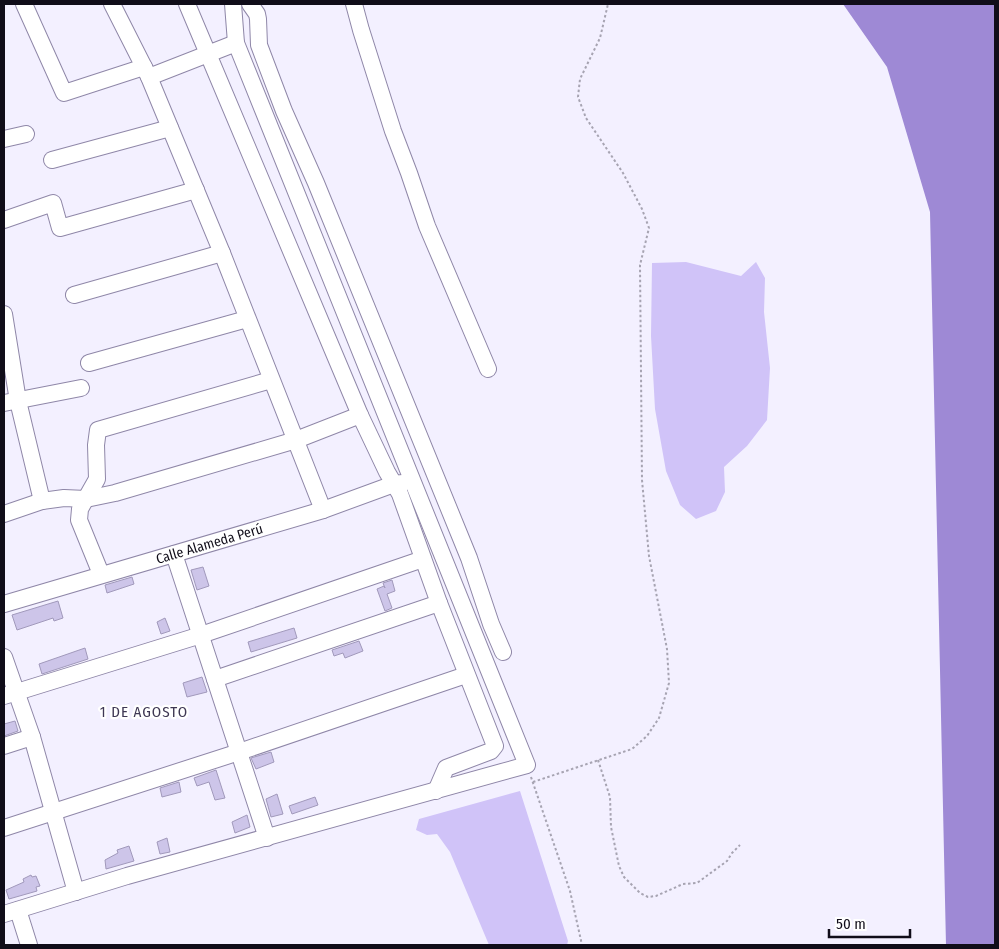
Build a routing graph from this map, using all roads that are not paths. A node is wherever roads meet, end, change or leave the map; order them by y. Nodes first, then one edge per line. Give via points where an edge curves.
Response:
1 (24, 4) edge
2 (112, 4) edge
3 (186, 4) edge
4 (354, 4) edge
5 (256, 6) edge
6 (233, 7) edge
7 (236, 43) junction
8 (208, 53) junction
9 (146, 72) junction
10 (170, 128) junction
11 (26, 134) dead end
12 (4, 139) edge
13 (52, 160) dead end
14 (196, 190) junction
15 (4, 220) edge
16 (222, 253) junction
17 (74, 295) dead end
18 (4, 314) edge
19 (247, 319) junction
20 (89, 363) dead end
21 (488, 369) dead end
22 (271, 380) junction
23 (81, 388) dead end
24 (11, 402) edge
25 (360, 415) junction
26 (296, 440) junction
27 (414, 483) junction
28 (394, 484) junction
29 (86, 499) junction
30 (42, 501) junction
31 (322, 510) junction
32 (4, 514) edge
33 (174, 554) junction
34 (423, 559) junction
35 (101, 574) junction
36 (439, 603) junction
37 (4, 604) edge
38 (201, 635) junction
39 (503, 652) dead end
40 (4, 657) edge
41 (466, 675) junction
42 (215, 679) junction
43 (9, 694) edge
44 (32, 737) junction
45 (4, 746) edge
46 (239, 752) junction
47 (436, 791) junction
48 (54, 812) junction
49 (4, 828) edge
50 (267, 838) junction
51 (76, 892) junction
52 (11, 912) edge
53 (29, 945) edge

1 - 9 street via 64,93
2 - 9 street
3 - 8 street
4 - 21 street via 426,226
5 - 6 street
5 - 39 street via 259,45 284,111 320,191 469,558
6 - 7 street
7 - 8 street
7 - 27 street
8 - 9 street
8 - 25 street
9 - 10 street
10 - 13 street
10 - 14 street
11 - 12 street
14 - 15 street via 60,228 53,203
14 - 16 street
16 - 17 street
16 - 19 street
18 - 24 street
19 - 20 street
19 - 22 street
22 - 26 street
22 - 29 street via 98,430 97,479
23 - 24 street
24 - 30 street
25 - 26 street
25 - 28 street
26 - 29 street
26 - 31 street
27 - 28 street, Calle Alameda Perú
27 - 47 street via 527,766
28 - 31 street, Calle Alameda Perú
28 - 34 street
29 - 30 street
29 - 35 street via 80,509 80,520
30 - 32 street
31 - 33 street, Calle Alameda Perú
33 - 35 street, Calle Alameda Perú
33 - 38 street
34 - 36 street
34 - 38 street
35 - 37 street, Calle Alameda Perú
36 - 41 street
36 - 42 street
38 - 42 street
38 - 43 street
40 - 43 street
41 - 46 street
41 - 47 street via 496,746 491,751 446,768
42 - 46 street
43 - 44 street
44 - 45 street
44 - 48 street
46 - 48 street
46 - 50 street
47 - 50 street
48 - 49 street
48 - 51 street
50 - 51 street
51 - 52 street
52 - 53 street

